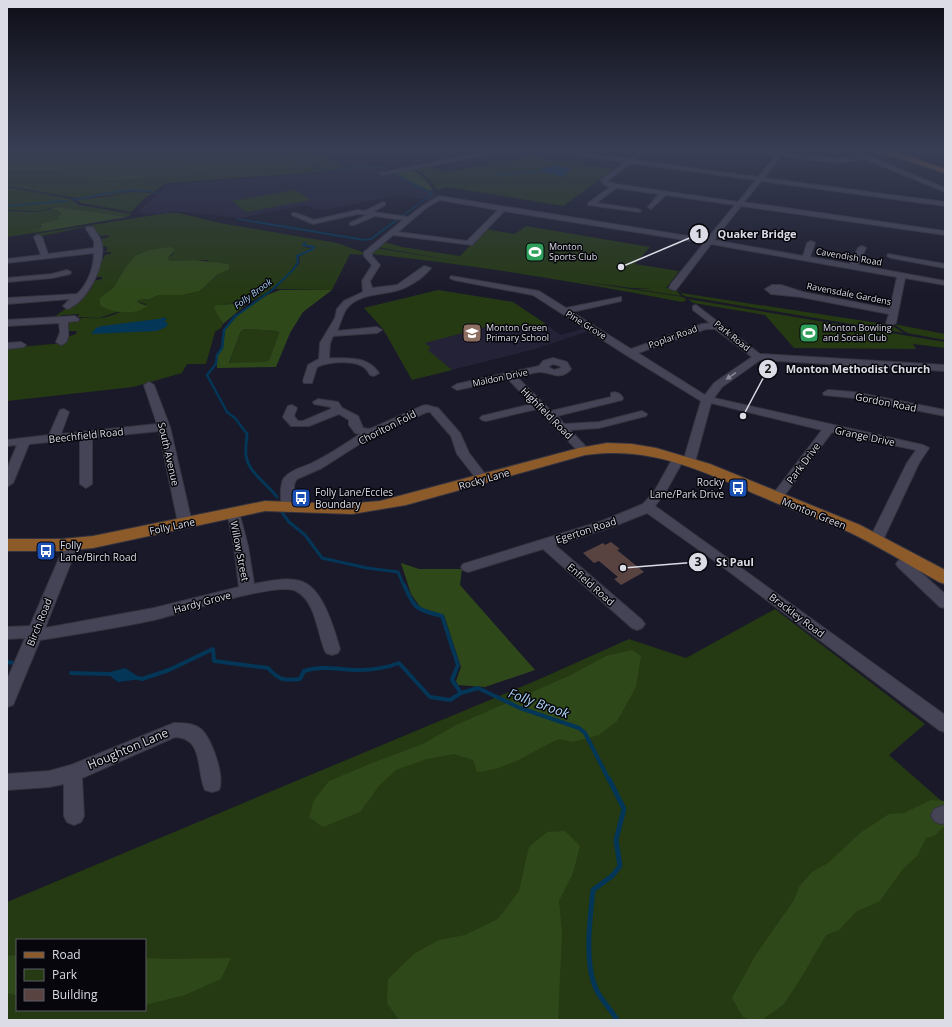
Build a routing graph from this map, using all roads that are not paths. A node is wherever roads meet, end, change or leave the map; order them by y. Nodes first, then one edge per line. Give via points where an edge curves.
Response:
1 (598, 198) edge
2 (659, 198) edge
3 (702, 198) edge
4 (745, 198) edge
5 (900, 198) edge
6 (741, 203) junction
7 (383, 204) dead end
8 (945, 204) edge
9 (651, 207) dead end
10 (503, 208) junction
11 (638, 211) dead end
12 (369, 214) junction
13 (295, 216) dead end
14 (410, 219) junction
15 (352, 224) dead end
16 (90, 229) dead end
17 (945, 232) edge
18 (392, 233) junction
19 (710, 242) junction
20 (811, 243) dead end
21 (33, 246) dead end
22 (862, 248) dead end
23 (100, 253) junction
24 (46, 256) junction
25 (897, 257) dead end
26 (806, 258) junction
27 (7, 261) edge
28 (945, 266) edge
29 (853, 267) junction
30 (427, 268) dead end
31 (67, 272) dead end
32 (901, 276) junction
33 (454, 278) dead end
34 (7, 280) edge
35 (944, 280) edge
36 (673, 288) dead end
37 (368, 291) junction
38 (801, 294) dead end
39 (78, 296) junction
40 (618, 299) dead end
41 (7, 301) edge
42 (696, 308) dead end
43 (565, 311) junction
44 (894, 312) junction
45 (75, 319) dead end
46 (65, 320) junction
47 (48, 321) junction
48 (7, 323) edge
49 (891, 323) dead end
50 (717, 326) junction
51 (377, 330) dead end
52 (329, 334) junction
53 (66, 336) dead end
54 (21, 345) dead end
55 (7, 346) edge
56 (629, 353) junction
57 (758, 357) junction
58 (324, 360) junction
59 (543, 368) dead end
60 (945, 368) edge
61 (374, 373) dead end
62 (510, 376) junction
63 (308, 381) dead end
64 (149, 386) dead end
65 (457, 387) dead end
66 (828, 392) dead end
67 (615, 395) dead end
68 (706, 399) junction
69 (318, 402) dead end
70 (539, 405) junction
71 (292, 408) dead end
72 (336, 411) junction
73 (64, 412) dead end
74 (641, 413) dead end
75 (945, 413) edge
76 (549, 415) junction
77 (486, 418) dead end
78 (164, 427) junction
79 (562, 428) junction
80 (829, 428) junction
81 (371, 433) junction
82 (86, 435) junction
83 (53, 439) junction
84 (25, 441) junction
85 (7, 443) edge
86 (584, 450) junction
87 (684, 460) junction
88 (483, 479) junction
89 (7, 483) edge
90 (86, 484) dead end
91 (777, 497) junction
92 (288, 505) junction
93 (648, 507) junction
94 (233, 512) junction
95 (185, 523) junction
96 (876, 540) junction
97 (545, 543) junction
98 (7, 545) edge
99 (71, 545) junction
100 (903, 564) dead end
101 (468, 567) dead end
102 (945, 578) edge
103 (247, 590) junction
104 (945, 603) edge
105 (636, 624) dead end
106 (35, 633) junction
107 (7, 634) edge
108 (332, 649) dead end
109 (7, 700) edge
110 (945, 725) edge
111 (73, 773) junction
112 (7, 782) edge
113 (212, 784) dead end
114 (74, 816) dead end

1 - 11 street via 590,204
2 - 9 street
3 - 6 street
4 - 6 street
5 - 8 street
6 - 17 street
6 - 19 street
7 - 12 street
10 - 14 street, Cavendish Road via 442,198
10 - 18 street via 469,243
10 - 19 street, Cavendish Road
12 - 13 street via 349,213 311,223
12 - 14 street
12 - 15 street
14 - 18 street
16 - 23 street via 101,238
18 - 37 street via 368,252 368,256 376,264 366,281
19 - 26 street, Cavendish Road
19 - 36 street
20 - 26 street
21 - 24 street via 40,241
22 - 29 street
23 - 24 street
23 - 39 street via 95,274 87,289
24 - 27 street
25 - 28 street
26 - 29 street, Cavendish Road
29 - 32 street, Cavendish Road
30 - 37 street via 402,287 388,291
31 - 34 street
32 - 35 street, Cavendish Road
32 - 44 street
33 - 43 street, Pine Grove via 534,292
37 - 52 street via 343,306
38 - 44 street, Ravensdale Gardens
39 - 41 street
39 - 47 street
40 - 43 street
42 - 50 street, Park Road
43 - 56 street, Pine Grove
44 - 49 street
45 - 46 street
46 - 47 street
46 - 53 street via 63,324
47 - 48 street
50 - 56 street, Poplar Road via 705,326
50 - 57 street, Park Road
51 - 52 street
52 - 58 street via 325,343
54 - 55 street
56 - 68 street, Pine Grove
57 - 60 street
57 -> 68 street, Park Road via 718,385
58 - 61 street via 362,362 372,368
58 - 63 street via 313,365
59 - 62 street, Maldon Drive
62 - 65 street, Maldon Drive
62 - 70 street, Highfield Road
64 - 78 street, South Avenue
66 - 75 street, Gordon Road
67 - 76 street via 618,398
68 - 80 street, Grange Drive
68 - 87 street, Park Road via 696,442
69 - 72 street via 334,404
70 - 76 street, Highfield Road
70 - 77 street
71 - 72 street via 288,416 295,424
72 - 81 street via 354,418 359,431
73 - 83 street
74 - 79 street via 599,425
76 - 79 street, Highfield Road
78 - 82 street, Beechfield Road
78 - 95 street, South Avenue
79 - 86 street, Highfield Road
80 - 91 street, Park Drive
80 - 96 street, Grange Drive via 923,448 913,463
81 - 88 street, Chorlton Fold via 426,408 434,410 456,435 463,454
81 - 92 street, Chorlton Fold via 318,465 293,476 289,480
82 - 83 street, Beechfield Road
82 - 90 street
83 - 84 street, Beechfield Road
84 - 85 street, Beechfield Road
84 - 89 street
86 - 87 main road, Rocky Lane via 623,447
86 - 88 main road, Rocky Lane
87 - 91 main road, Monton Green
87 - 93 street, Egerton Road
88 - 92 main road, Rocky Lane via 378,507 344,509
91 - 96 main road, Monton Green
92 - 94 main road, Folly Lane
93 - 97 street, Egerton Road via 627,517
93 - 110 street, Brackley Road
94 - 95 main road, Folly Lane
94 - 103 street, Willow Street
95 - 99 main road, Folly Lane via 110,540
96 - 102 main road, Monton Green
97 - 101 street, Egerton Road
97 - 105 street, Enfield Road
98 - 99 main road, Folly Lane
99 - 106 street, Birch Road
100 - 104 street
103 - 106 street, Hardy Grove via 152,614
103 - 108 street, Hardy Grove via 287,584 304,589 323,620
106 - 107 street, Hardy Grove
106 - 109 street, Birch Road
111 - 112 street, Houghton Lane via 49,779
111 - 113 street, Houghton Lane via 184,728 191,730 202,743
111 - 114 street

